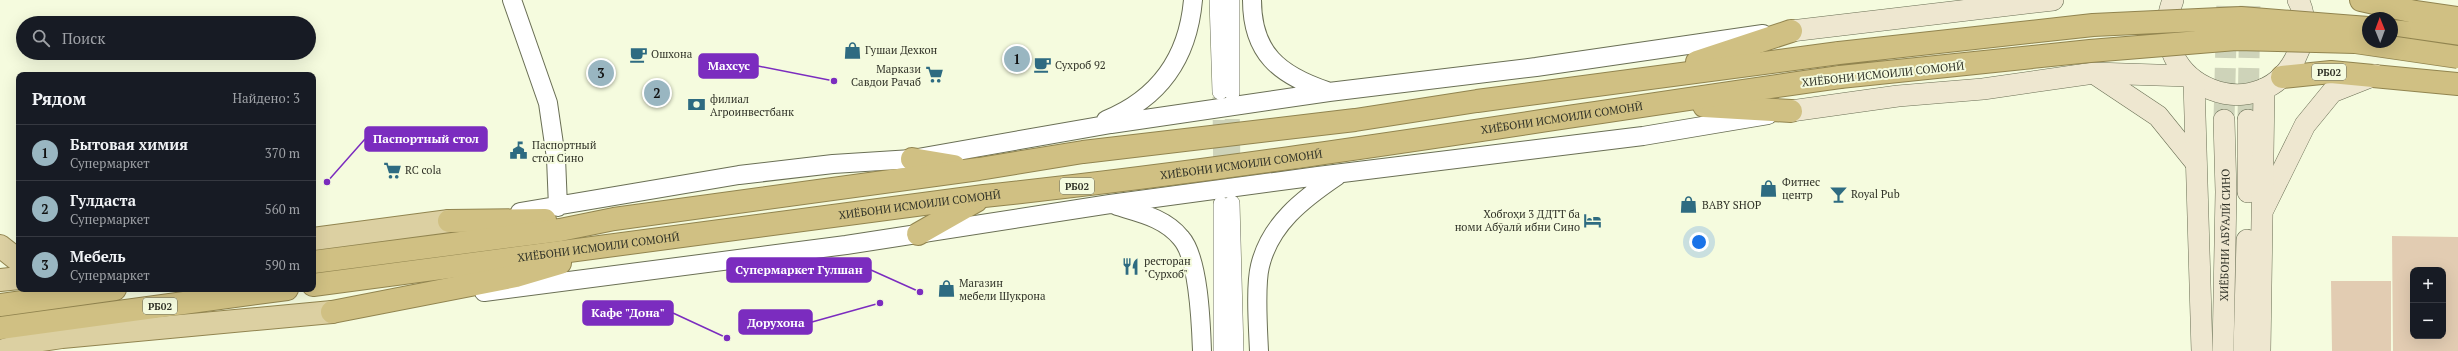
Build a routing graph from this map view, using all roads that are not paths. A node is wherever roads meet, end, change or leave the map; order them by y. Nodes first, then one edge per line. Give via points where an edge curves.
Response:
1 (512, 0) edge
2 (1193, 0) edge
3 (1217, 0) edge
4 (1232, 0) edge
5 (1252, 0) edge
6 (2053, 0) edge
7 (2173, 0) edge
8 (2298, 0) edge
9 (2368, 1) edge
10 (2458, 18) edge
11 (2362, 28) edge
12 (1791, 31) junction
13 (2398, 32) edge
14 (2458, 38) edge
15 (2458, 57) edge
16 (2094, 73) junction
17 (2375, 75) junction
18 (2282, 77) junction
19 (1645, 78) junction
20 (2191, 79) junction
21 (2458, 84) edge
22 (2264, 89) junction
23 (1329, 92) junction
24 (1659, 103) junction
25 (1791, 112) junction
26 (2224, 120) tunnel mouth
27 (2248, 120) tunnel mouth
28 (1083, 129) junction
29 (912, 159) junction
30 (2196, 163) junction
31 (979, 169) junction
32 (1340, 173) junction
33 (984, 196) junction
34 (1110, 204) junction
35 (558, 207) junction
36 (2262, 212) junction
37 (614, 219) junction
38 (450, 221) junction
39 (918, 234) junction
40 (316, 239) edge
41 (618, 245) junction
42 (0, 246) edge
43 (16, 258) edge
44 (316, 262) edge
45 (16, 278) edge
46 (0, 280) edge
47 (316, 286) edge
48 (94, 292) edge
49 (264, 292) edge
50 (0, 305) edge
51 (332, 312) junction
52 (0, 328) edge
53 (62, 337) junction
54 (1, 351) edge
55 (44, 351) edge
56 (1202, 351) edge
57 (1221, 351) edge
58 (1236, 351) edge
59 (1259, 351) edge
60 (2202, 351) edge
61 (2223, 351) edge
62 (2244, 351) edge
63 (2260, 351) edge

1 - 35 street via 548,103 556,158
2 - 28 street via 1191,24 1180,55 1161,84 1135,105 1116,116
3 - 4 street via 1226,92
5 - 23 street via 1252,13 1258,38 1273,62 1299,82
6 - 12 main road
7 - 20 main road via 2168,11 2169,46 2176,63
8 - 18 main road via 2304,23 2302,42 2295,61
9 - 10 highway
11 - 19 highway, ХИЁБОНИ ИСМОИЛИ СОМОНӢ, bridge via 2241,18 2101,24 1839,53
12 - 19 highway
12 - 23 street via 1536,67
13 - 14 highway
15 - 24 highway, ХИЁБОНИ ИСМОИЛИ СОМОНӢ / РБ02, bridge via 2355,42 2236,40 2090,51 1840,78
16 - 20 main road
16 - 25 main road via 1983,89 1904,95
16 - 30 main road via 2158,116
17 - 18 highway, РБ02 via 2332,72
17 - 21 highway, РБ02
17 - 36 main road via 2332,92 2305,124
18 - 22 main road
19 - 31 highway, ХИЁБОНИ ИСМОИЛИ СОМОНӢ via 1354,120 1083,152
20 - 22 main road via 2210,91 2228,95 2246,95
20 - 30 main road
22 - 36 main road
23 - 28 street
24 - 25 highway
24 - 33 highway, ХИЁБОНИ ИСМОИЛИ СОМОНӢ / РБ02 via 1072,187
25 - 32 street via 1643,136
26 - 61 main road, ХИЁБОНИ АБӮАЛӢ СИНО via 2226,192
27 - 62 main road, ХИЁБОНИ АБӮАЛӢ СИНО
28 - 29 street
29 - 31 highway
29 - 35 street via 833,164 739,175
30 - 60 main road
31 - 37 highway, ХИЁБОНИ ИСМОИЛИ СОМОНӢ
32 - 34 street
32 - 59 street via 1287,214 1267,244 1260,267
33 - 39 highway
33 - 41 highway, ХИЁБОНИ ИСМОИЛИ СОМОНӢ / РБ02
34 - 39 street
34 - 56 street via 1151,216 1181,238 1188,249 1196,281
35 - 38 street
36 - 63 main road
37 - 38 highway
37 - 44 highway, ХИЁБОНИ ИСМОИЛИ СОМОНӢ via 560,230
38 - 40 main road
39 - 51 street
41 - 47 highway, ХИЁБОНИ ИСМОИЛИ СОМОНӢ / РБ02
41 - 51 highway via 516,276
42 - 43 main road
45 - 46 main road
48 - 50 highway
49 - 52 highway, РБ02
51 - 53 main road
53 - 54 main road via 35,341
53 - 55 main road
57 - 58 street via 1227,203

